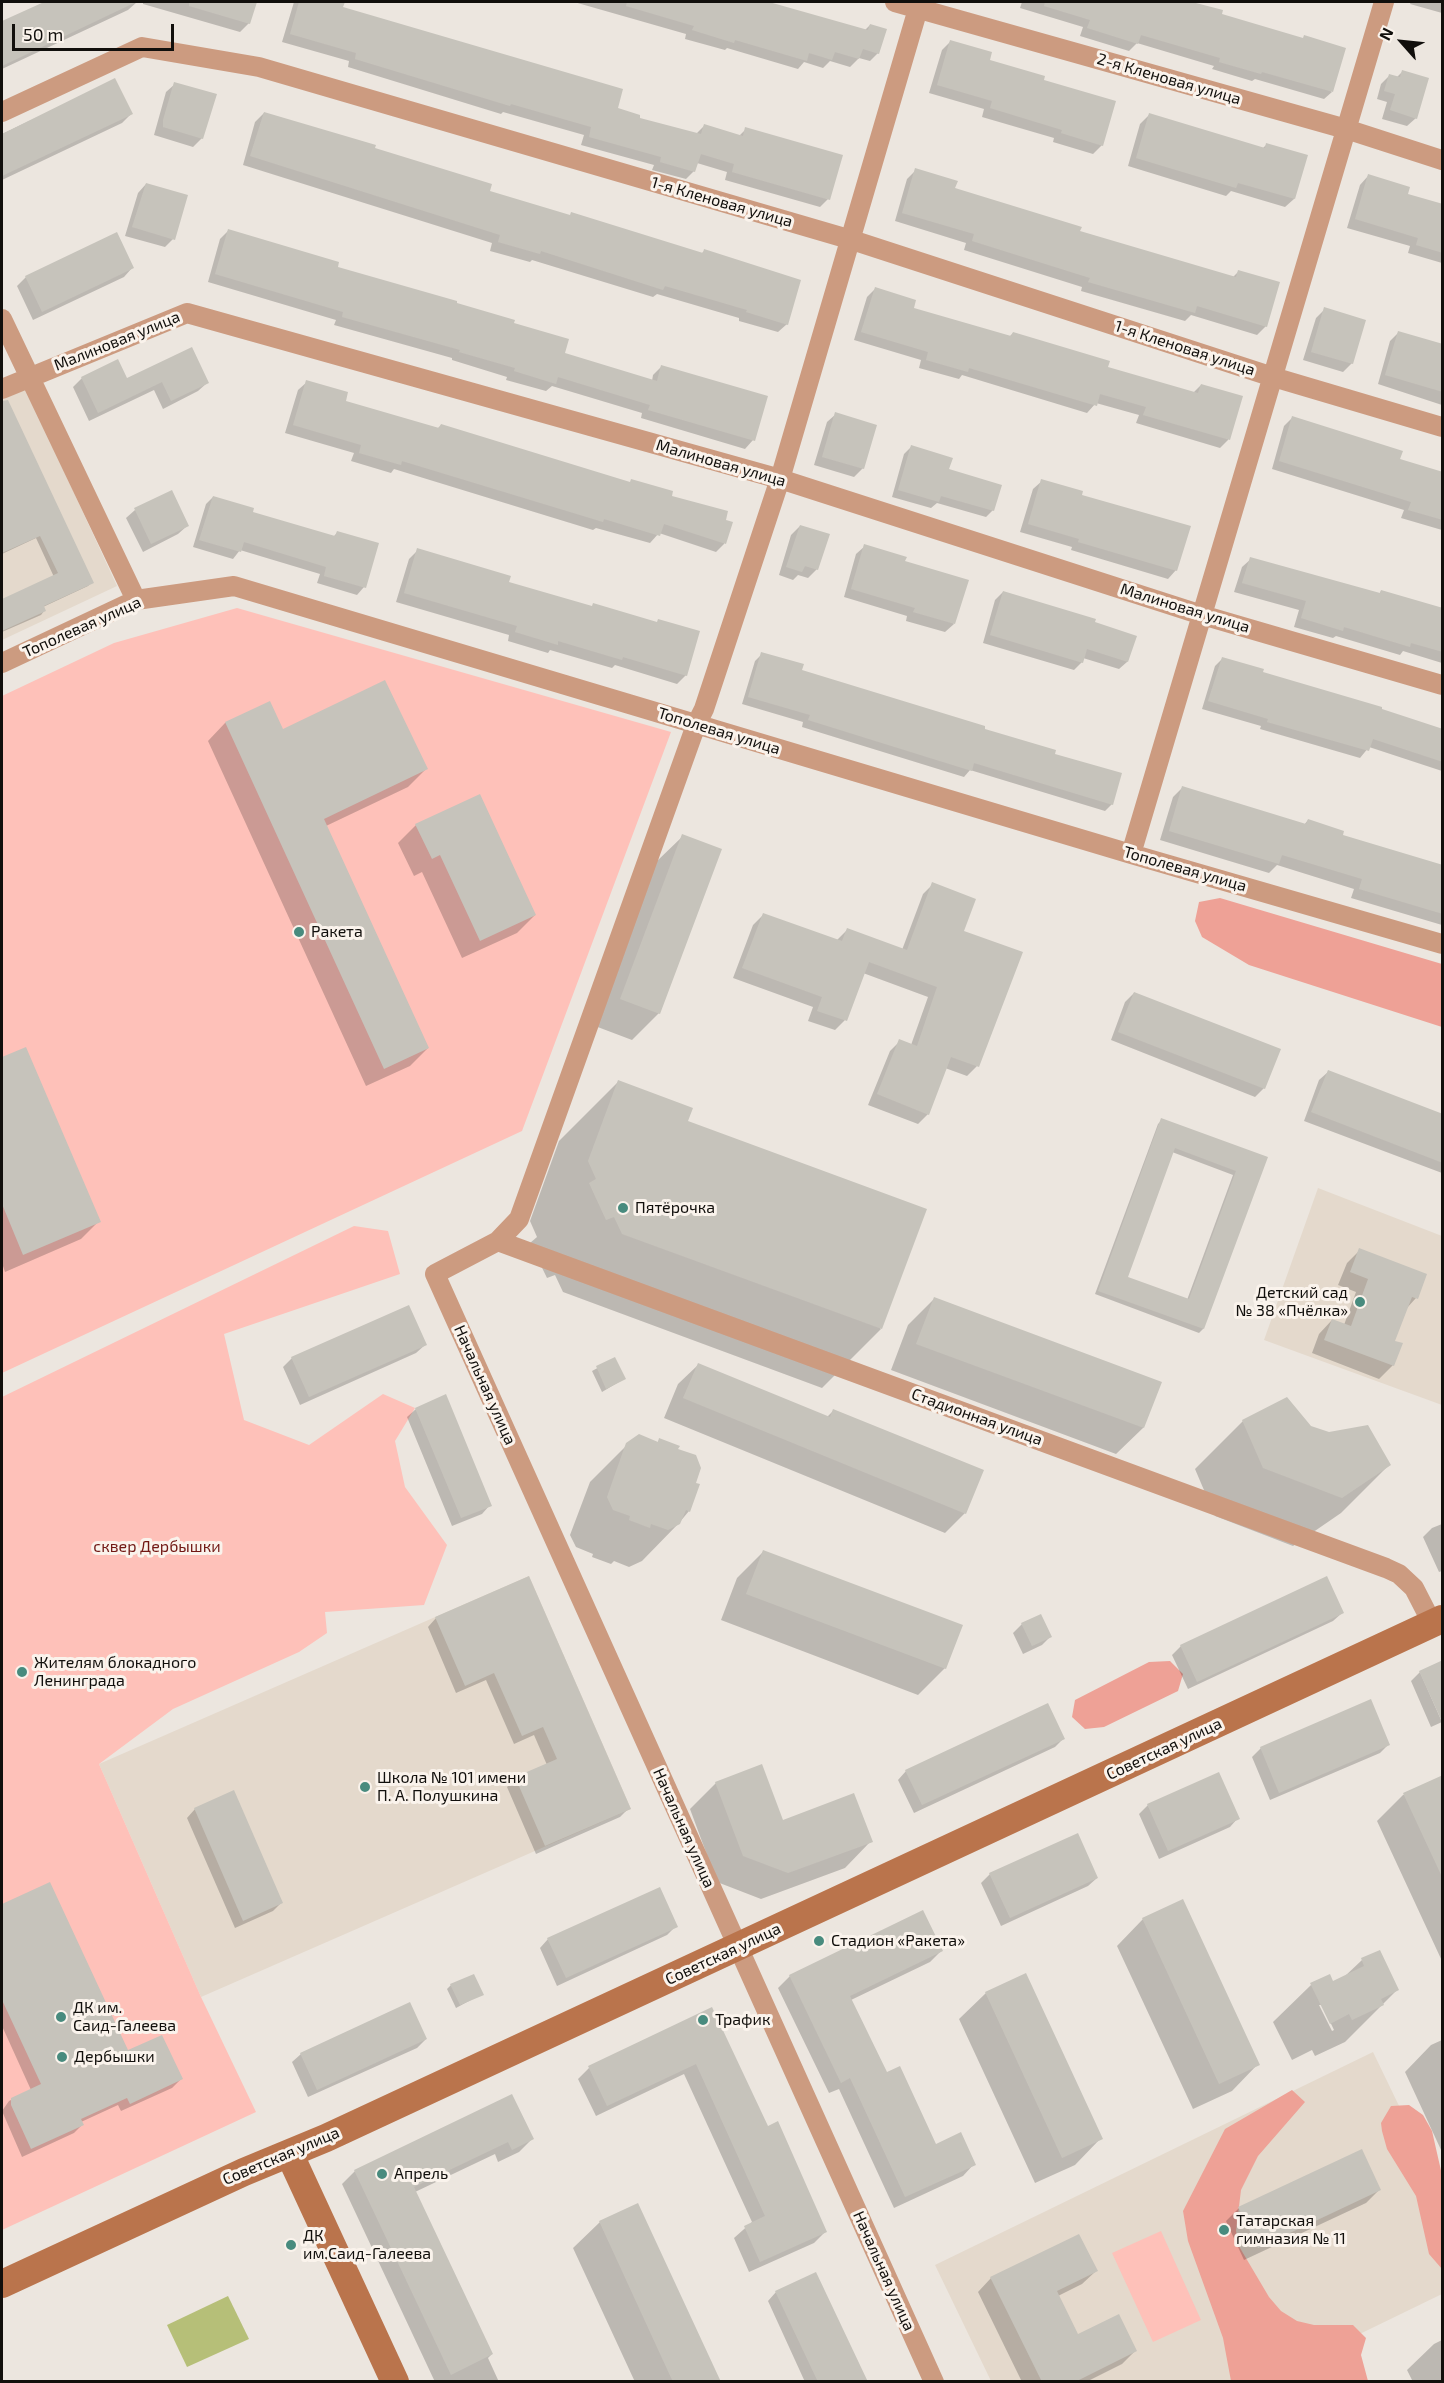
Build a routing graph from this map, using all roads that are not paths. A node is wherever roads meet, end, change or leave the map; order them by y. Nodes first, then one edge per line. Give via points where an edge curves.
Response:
1 (895, 2) edge
2 (1384, 2) edge
3 (919, 5) edge
4 (2, 112) edge
5 (1346, 129) junction
6 (1443, 160) edge
7 (852, 240) junction
8 (2, 319) edge
9 (29, 376) junction
10 (1273, 376) junction
11 (2, 388) edge
12 (1443, 427) edge
13 (780, 479) junction
14 (136, 600) junction
15 (1202, 615) junction
16 (2, 663) edge
17 (1443, 685) edge
18 (696, 725) junction
19 (1131, 854) junction
20 (1443, 944) edge
21 (498, 1241) junction
22 (1437, 1621) edge
23 (737, 1948) junction
24 (290, 2154) junction
25 (2, 2284) edge
26 (395, 2382) edge
27 (934, 2382) edge

1 - 3 street, 2-я Кленовая улица
2 - 5 street
3 - 5 street, 2-я Кленовая улица
3 - 7 street
4 - 7 street, 1-я Кленовая улица via 142,47 259,67
5 - 6 street, 2-я Кленовая улица
5 - 10 street
7 - 10 street, 1-я Кленовая улица
7 - 13 street
8 - 9 street
9 - 11 street, Малиновая улица
9 - 13 street, Малиновая улица via 187,313
9 - 14 street
10 - 12 street, 1-я Кленовая улица
10 - 15 street
13 - 15 street, Малиновая улица
13 - 18 street
14 - 16 street, Тополевая улица
14 - 18 street, Тополевая улица via 234,586
15 - 17 street, Малиновая улица
15 - 19 street
18 - 19 street, Тополевая улица
18 - 21 street via 519,1219
19 - 20 street, Тополевая улица
21 - 22 street, Стадионная улица via 1386,1568 1414,1588
21 - 23 street, Начальная улица via 435,1274
22 - 23 street, Советская улица
23 - 24 street, Советская улица
23 - 27 street, Начальная улица
24 - 25 street, Советская улица
24 - 26 street

